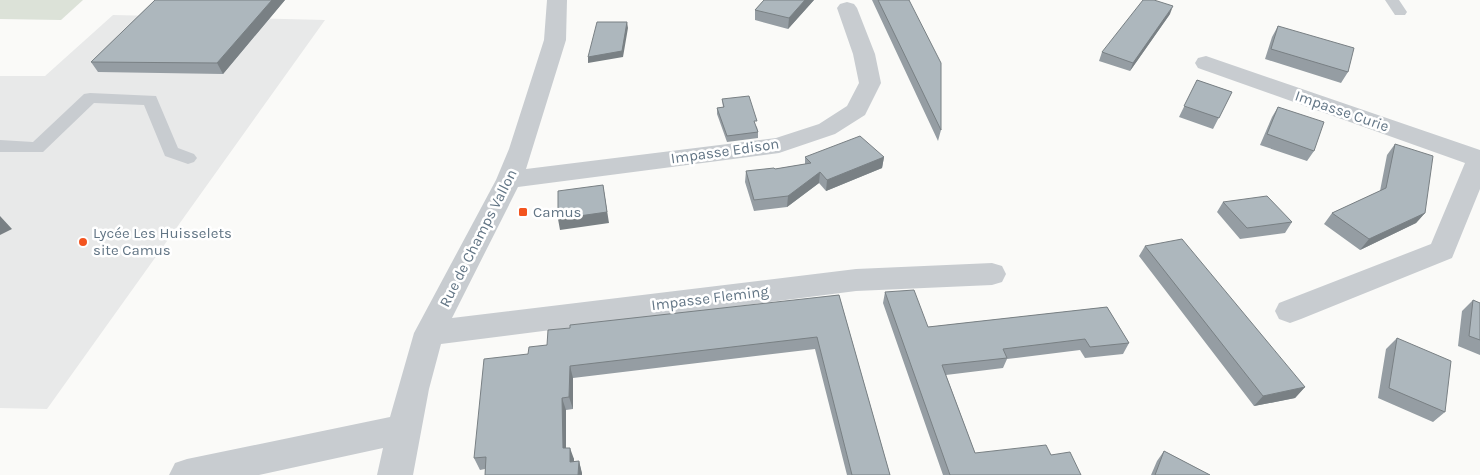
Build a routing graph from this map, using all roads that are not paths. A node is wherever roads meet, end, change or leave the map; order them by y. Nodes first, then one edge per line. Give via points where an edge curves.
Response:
1 (557, 0) edge
2 (847, 8) dead end
3 (1206, 63) dead end
4 (0, 146) edge
5 (188, 158) dead end
6 (1479, 159) edge
7 (509, 180) junction
8 (992, 274) dead end
9 (1290, 311) dead end
10 (429, 333) junction
11 (404, 430) junction
12 (187, 475) edge
13 (395, 475) edge

1 - 7 street, Rue de Champs Vallon via 555,40
2 - 7 street, Impasse Edison via 864,54 870,83 857,110 827,129 779,145
3 - 6 street, Impasse Curie
4 - 5 lane via 37,148 90,98 150,100 171,152
6 - 9 street, Impasse Curie via 1442,251
7 - 10 street, Rue de Champs Vallon
8 - 10 street, Impasse Fleming via 856,280
10 - 11 street, Rue de Champs Vallon
11 - 12 street
11 - 13 street, Rue de Champs Vallon

